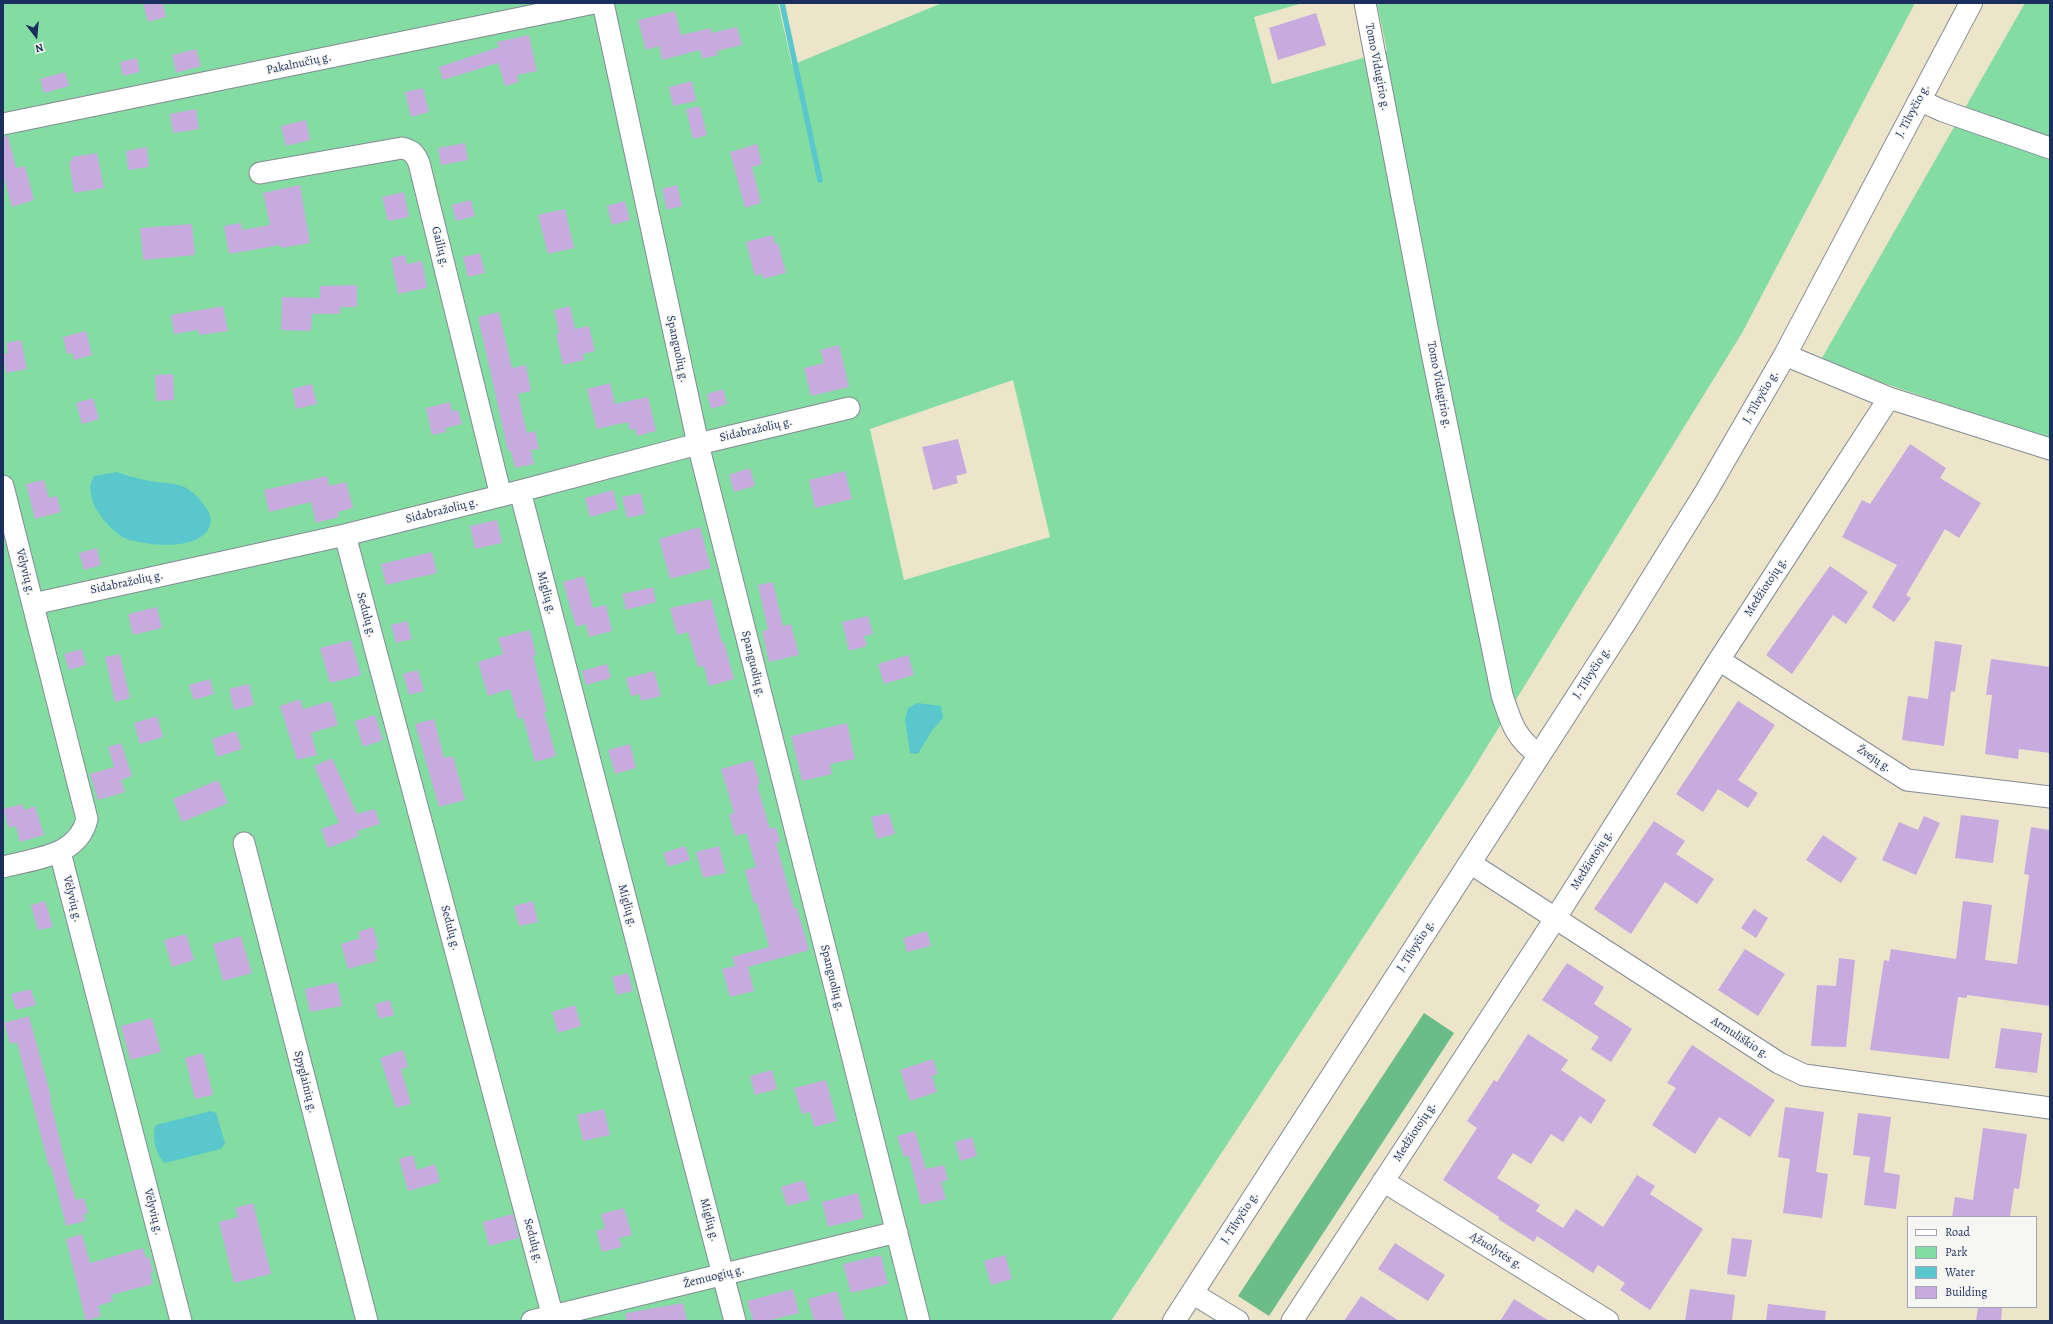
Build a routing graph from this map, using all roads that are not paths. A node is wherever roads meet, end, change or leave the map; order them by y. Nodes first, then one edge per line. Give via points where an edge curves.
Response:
1 (594, 3) edge
2 (602, 3) edge
3 (1365, 3) edge
4 (1971, 3) edge
5 (1919, 100) junction
6 (3, 124) edge
7 (2050, 148) edge
8 (260, 173) dead end
9 (1784, 355) junction
10 (1889, 398) junction
11 (849, 408) dead end
12 (698, 444) junction
13 (2050, 449) edge
14 (3, 486) edge
15 (510, 494) junction
16 (345, 535) junction
17 (33, 604) junction
18 (1719, 660) junction
19 (1539, 755) junction
20 (2050, 797) edge
21 (244, 842) dead end
22 (60, 852) junction
23 (1470, 863) junction
24 (3, 866) edge
25 (1555, 919) junction
26 (2050, 1108) edge
27 (1383, 1181) junction
28 (897, 1232) junction
29 (723, 1275) junction
30 (1192, 1293) junction
31 (554, 1318) edge
32 (181, 1321) edge
33 (367, 1321) edge
34 (532, 1321) edge
35 (735, 1321) edge
36 (919, 1321) edge
37 (1174, 1321) edge
38 (1238, 1321) edge
39 (1292, 1321) edge
40 (1608, 1321) edge

1 - 6 street, Pakalnučių g.
2 - 12 street, Spanguolių g.
3 - 19 street, Tomo Vidugirio g. via 1432,353 1502,695 1517,736 1525,746
4 - 5 main road, J. Tilvyčio g.
5 - 7 street via 1943,112
5 - 9 main road, J. Tilvyčio g.
8 - 15 street, Gailių g. via 402,148 409,149 416,156
9 - 10 street
9 - 19 main road, J. Tilvyčio g. via 1703,497
10 - 13 street
10 - 18 street, Medžiotojų g.
11 - 12 street, Sidabražolių g.
12 - 15 street, Sidabražolių g.
12 - 28 street, Spanguolių g.
14 - 17 street, Vėlyvių g.
15 - 16 street, Sidabražolių g.
15 - 29 street, Miglių g.
16 - 17 street, Sidabražolių g.
16 - 31 street, Sedulų g.
17 - 22 street, Vėlyvių g. via 87,819 85,829 76,843
18 - 20 street, Žvejų g. via 1907,780
18 - 25 street, Medžiotojų g.
19 - 23 main road, J. Tilvyčio g.
21 - 33 street, Spyglainių g.
22 - 24 street
22 - 32 street, Vėlyvių g.
23 - 25 street, Armuliškio g.
23 - 30 main road, J. Tilvyčio g.
25 - 26 street, Armuliškio g. via 1804,1076
25 - 27 street, Medžiotojų g.
27 - 39 street, Medžiotojų g.
27 - 40 street, Ąžuolytės g.
28 - 29 street, Žemuogių g.
28 - 36 street, Spanguolių g.
29 - 31 street, Žemuogių g.
29 - 35 street, Miglių g.
30 - 37 main road, J. Tilvyčio g.
30 - 38 street
31 - 34 street, Žemuogių g.

